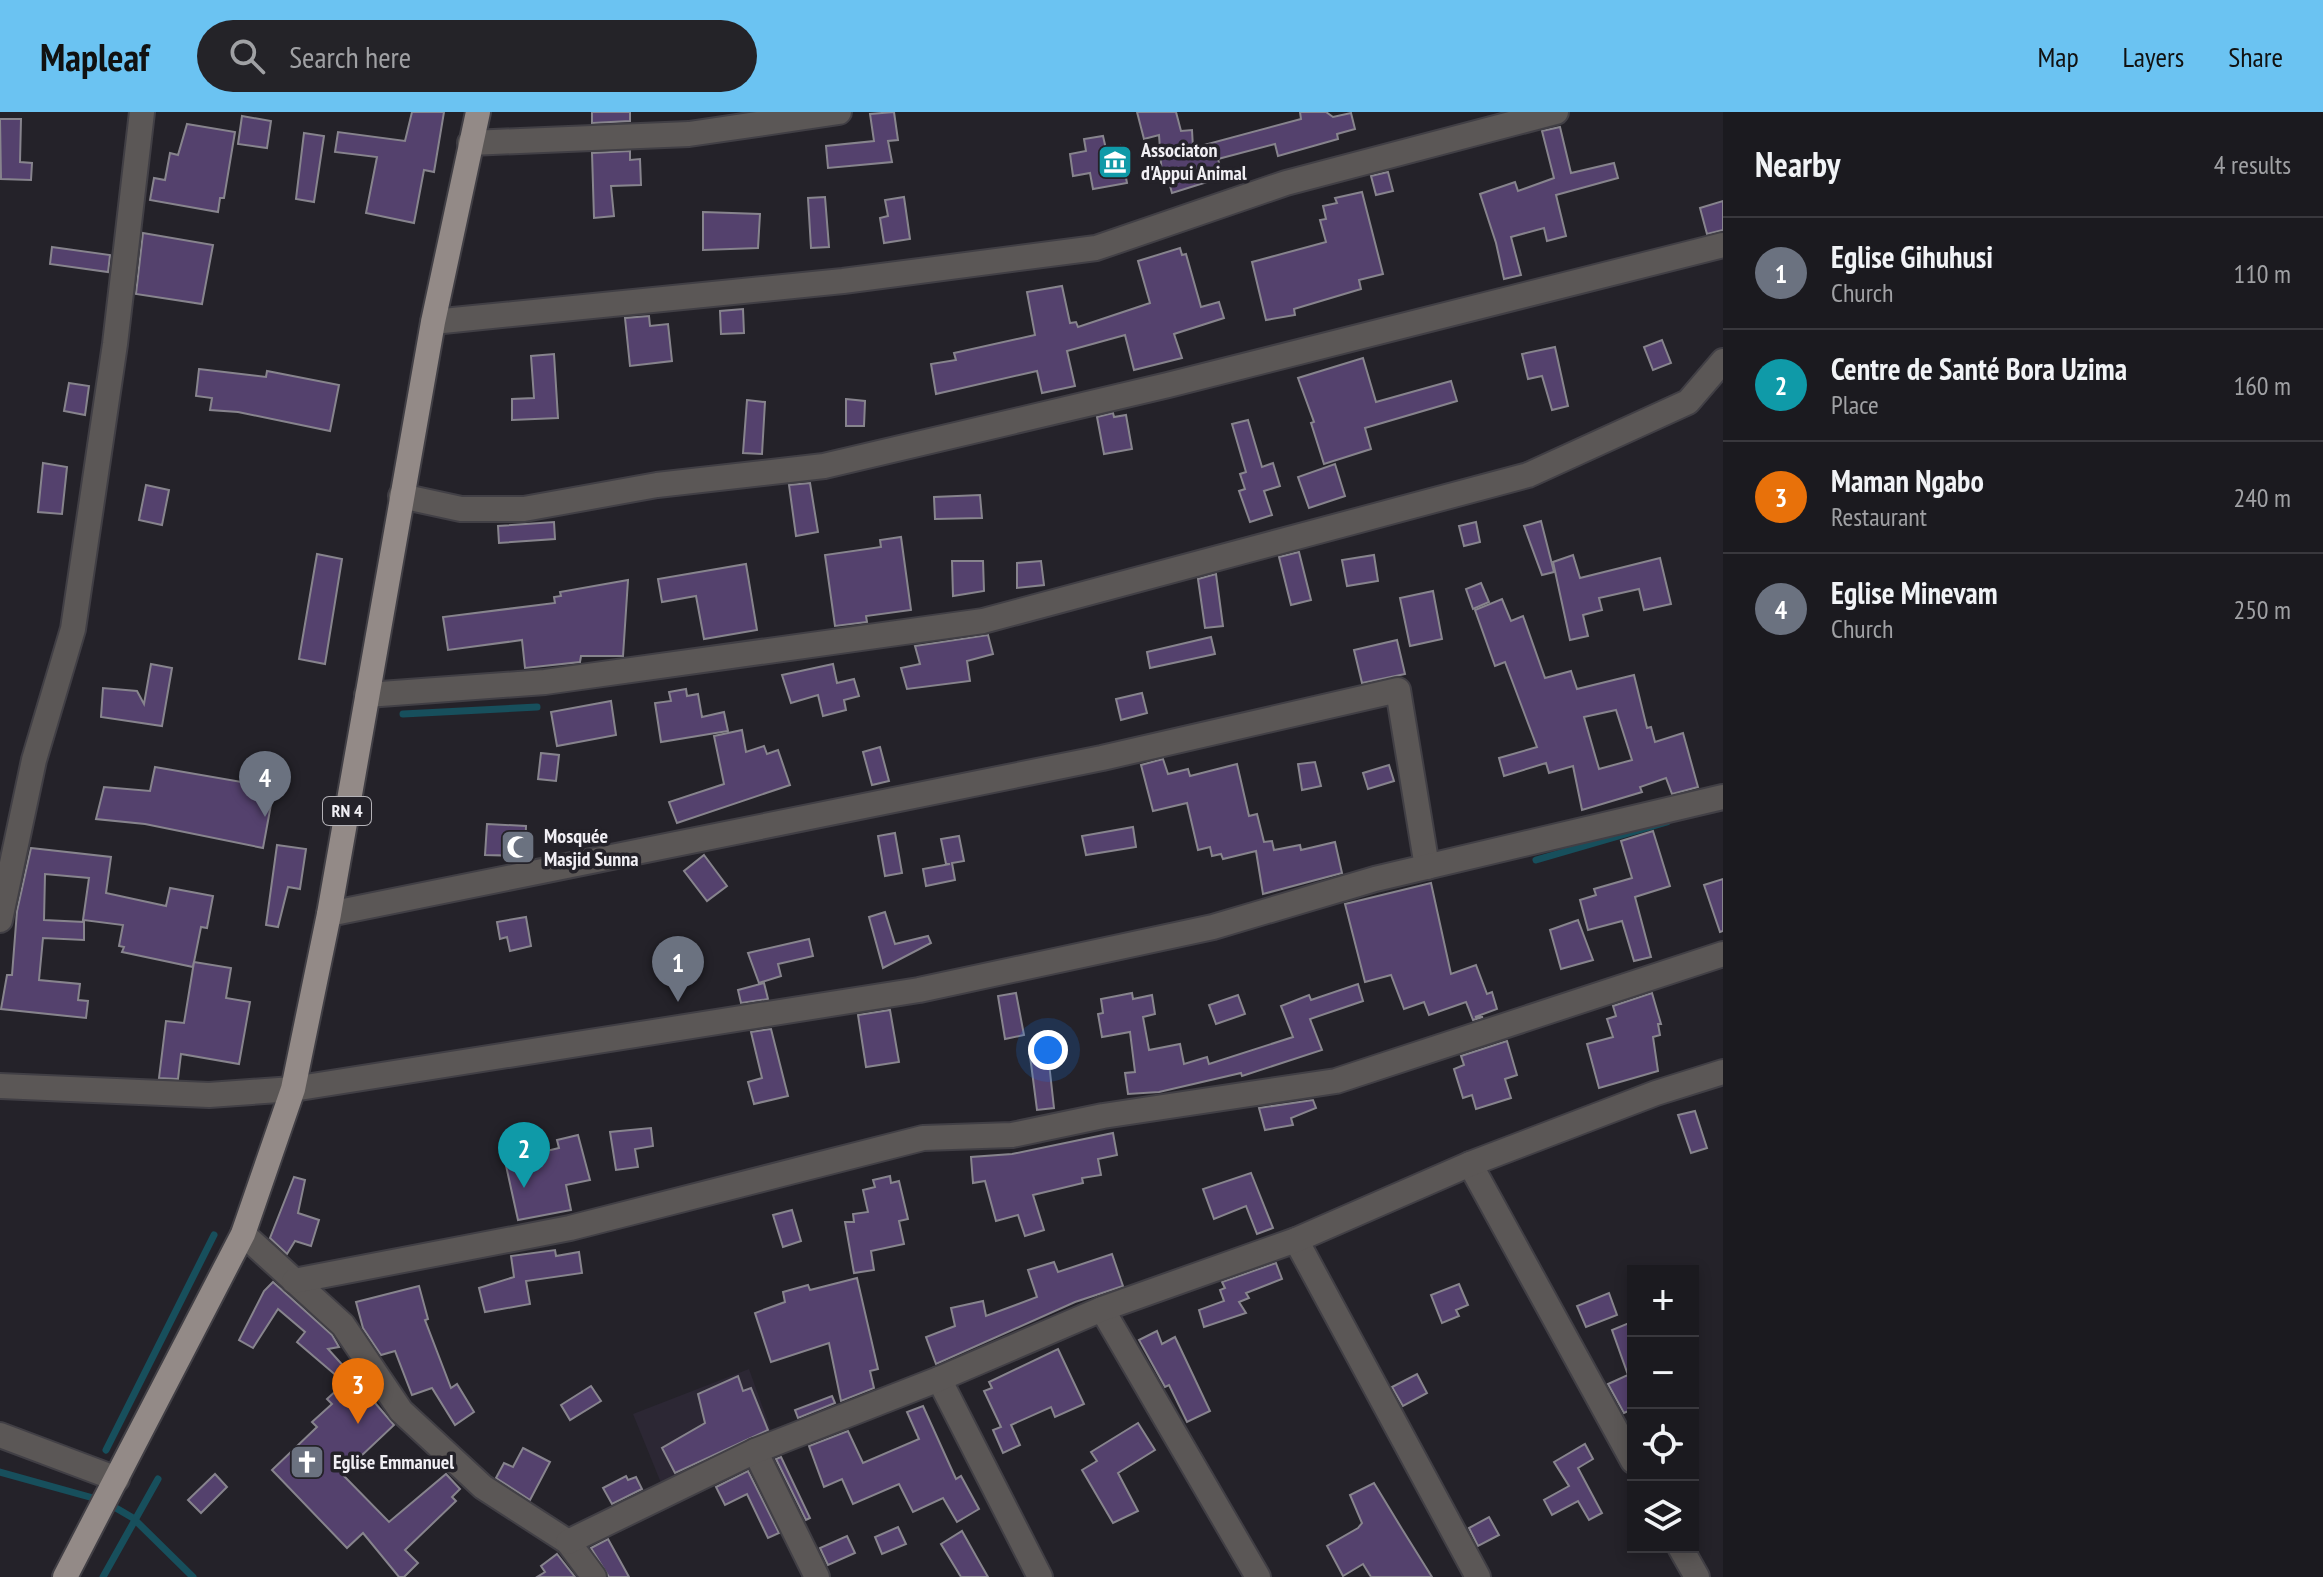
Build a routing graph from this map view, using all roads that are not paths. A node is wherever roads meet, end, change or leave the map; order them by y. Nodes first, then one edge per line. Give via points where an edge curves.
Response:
1 (142, 112) edge
2 (478, 112) edge
3 (839, 112) edge
4 (1556, 112) edge
5 (470, 143) junction
6 (1723, 245) edge
7 (433, 322) junction
8 (1723, 361) edge
9 (401, 496) junction
10 (367, 695) junction
11 (1723, 797) edge
12 (1427, 867) junction
13 (329, 914) junction
14 (0, 920) edge
15 (1723, 954) edge
16 (1723, 1072) edge
17 (0, 1086) edge
18 (293, 1089) junction
19 (1470, 1164) junction
20 (243, 1234) junction
21 (1296, 1240) junction
22 (294, 1281) junction
23 (1102, 1309) junction
24 (939, 1379) junction
25 (0, 1435) edge
26 (1627, 1450) edge
27 (755, 1451) junction
28 (117, 1479) junction
29 (568, 1542) junction
30 (1683, 1553) edge
31 (65, 1577) edge
32 (594, 1577) edge
33 (817, 1577) edge
34 (1040, 1577) edge
35 (1258, 1577) edge
36 (1478, 1577) edge
37 (1697, 1577) edge

1 - 14 street via 73,629 34,760
2 - 5 main road, RN 4
3 - 5 street via 689,134
4 - 7 street via 1286,183 1096,248 843,281
5 - 7 main road, RN 4
6 - 9 street via 824,466 657,485 524,509 461,509
7 - 9 main road, RN 4
8 - 10 street via 1688,402 1528,475 983,621 545,682
9 - 10 main road, RN 4
10 - 13 main road, RN 4
11 - 12 street
12 - 13 street via 1398,690 1102,758
12 - 18 street via 1213,927 919,990
13 - 18 main road, RN 4
15 - 22 street via 1336,1081 1012,1135 923,1138 570,1228
16 - 19 street
17 - 18 street via 209,1095
18 - 20 main road, RN 4
19 - 21 street
19 - 26 street
20 - 22 street
20 - 28 main road, RN 4
21 - 23 street
21 - 36 street
22 - 29 street via 343,1325 401,1411 483,1487
23 - 24 street
23 - 35 street
24 - 27 street
24 - 34 street
25 - 28 street
27 - 29 street
27 - 33 street
28 - 31 main road, RN 4
29 - 32 street
30 - 37 street

